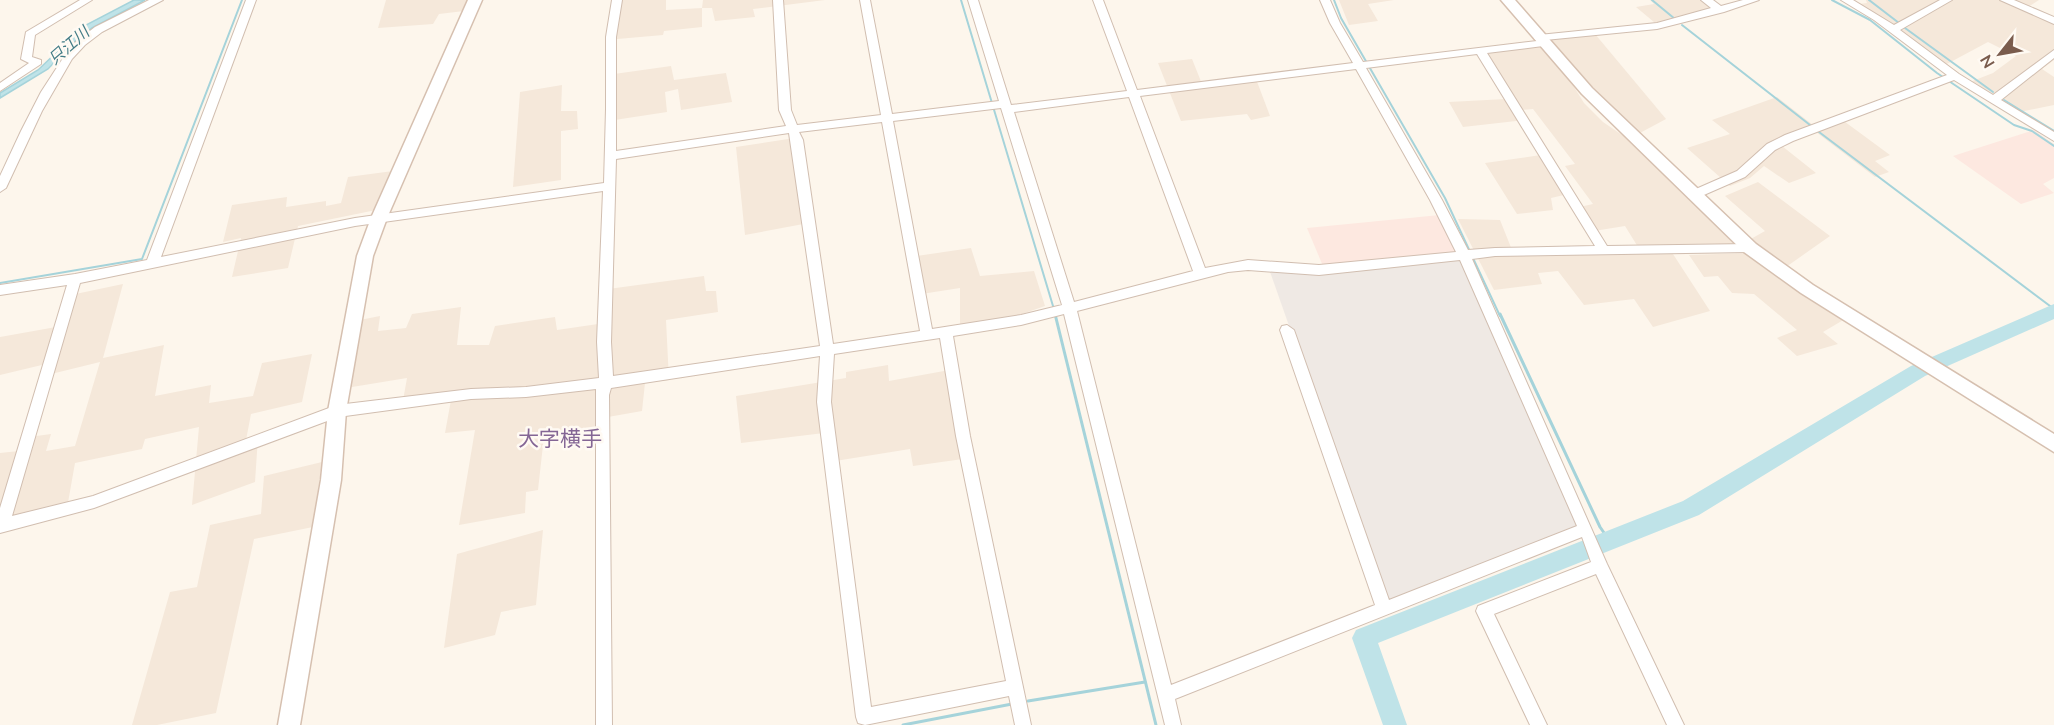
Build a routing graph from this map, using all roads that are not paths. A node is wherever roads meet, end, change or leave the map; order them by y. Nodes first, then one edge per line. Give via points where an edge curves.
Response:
1 (87, 0) edge
2 (158, 0) edge
3 (251, 0) edge
4 (475, 0) edge
5 (617, 0) edge
6 (778, 0) edge
7 (865, 0) edge
8 (974, 0) edge
9 (1098, 0) edge
10 (1325, 0) edge
11 (1508, 0) edge
12 (1706, 0) edge
13 (1754, 0) edge
14 (1846, 0) edge
15 (1947, 0) edge
16 (2005, 0) edge
17 (1720, 10) junction
18 (2054, 21) edge
19 (1894, 30) junction
20 (1541, 40) junction
21 (1481, 52) junction
22 (2054, 53) edge
23 (1362, 68) junction
24 (1950, 78) junction
25 (0, 88) edge
26 (1133, 94) junction
27 (1995, 99) junction
28 (1004, 106) junction
29 (888, 119) junction
30 (793, 129) junction
31 (2054, 137) edge
32 (611, 156) junction
33 (610, 186) junction
34 (0, 188) edge
35 (1693, 195) junction
36 (379, 218) junction
37 (1750, 248) junction
38 (1604, 250) junction
39 (1471, 254) junction
40 (152, 264) junction
41 (1200, 272) junction
42 (75, 279) junction
43 (0, 290) edge
44 (1059, 308) junction
45 (1287, 330) dead end
46 (946, 332) junction
47 (927, 335) junction
48 (826, 351) junction
49 (605, 384) junction
50 (337, 411) junction
51 (2054, 444) edge
52 (1, 526) edge
53 (1586, 529) junction
54 (1600, 566) junction
55 (1384, 609) junction
56 (1016, 687) junction
57 (1166, 695) junction
58 (289, 725) edge
59 (604, 725) edge
60 (1023, 725) edge
61 (1173, 725) edge
62 (1539, 725) edge
63 (1676, 725) edge

1 - 25 street via 30,34 26,59 37,62
2 - 34 street via 98,30 59,69
3 - 40 street
4 - 36 street
5 - 32 street via 611,37
6 - 30 street via 784,110
7 - 29 street
8 - 28 street
9 - 26 street
10 - 23 street
11 - 20 street
12 - 17 street
13 - 17 street
14 - 19 street
15 - 19 street
16 - 18 street
17 - 20 street via 1657,26
19 - 24 street
20 - 21 street
20 - 35 street
21 - 23 street
21 - 38 street
22 - 27 street
23 - 26 street
23 - 39 street
24 - 27 street
24 - 35 street via 1789,138 1741,174
26 - 28 street
26 - 41 street
27 - 31 street
28 - 29 street
28 - 44 street
29 - 30 street
29 - 47 street
30 - 32 street
30 - 48 street via 810,221
32 - 33 street
33 - 36 street
33 - 49 street
35 - 37 street
36 - 40 street
36 - 50 street via 365,256
37 - 38 street
37 - 51 street via 1807,289
38 - 39 street
39 - 41 street via 1319,270 1248,265
39 - 53 street
40 - 42 street
41 - 44 street
42 - 43 street
42 - 52 street
44 - 46 street via 1021,320
44 - 57 street
45 - 55 street
46 - 47 street
46 - 56 street via 963,436
47 - 48 street
48 - 49 street
48 - 56 street via 824,402 864,717
49 - 50 street via 526,393 471,394
49 - 59 street
50 - 52 street via 94,502
50 - 58 street via 331,480
53 - 54 street
53 - 55 street
54 - 62 street via 1484,611
54 - 63 street
55 - 57 street
56 - 60 street
57 - 61 street

